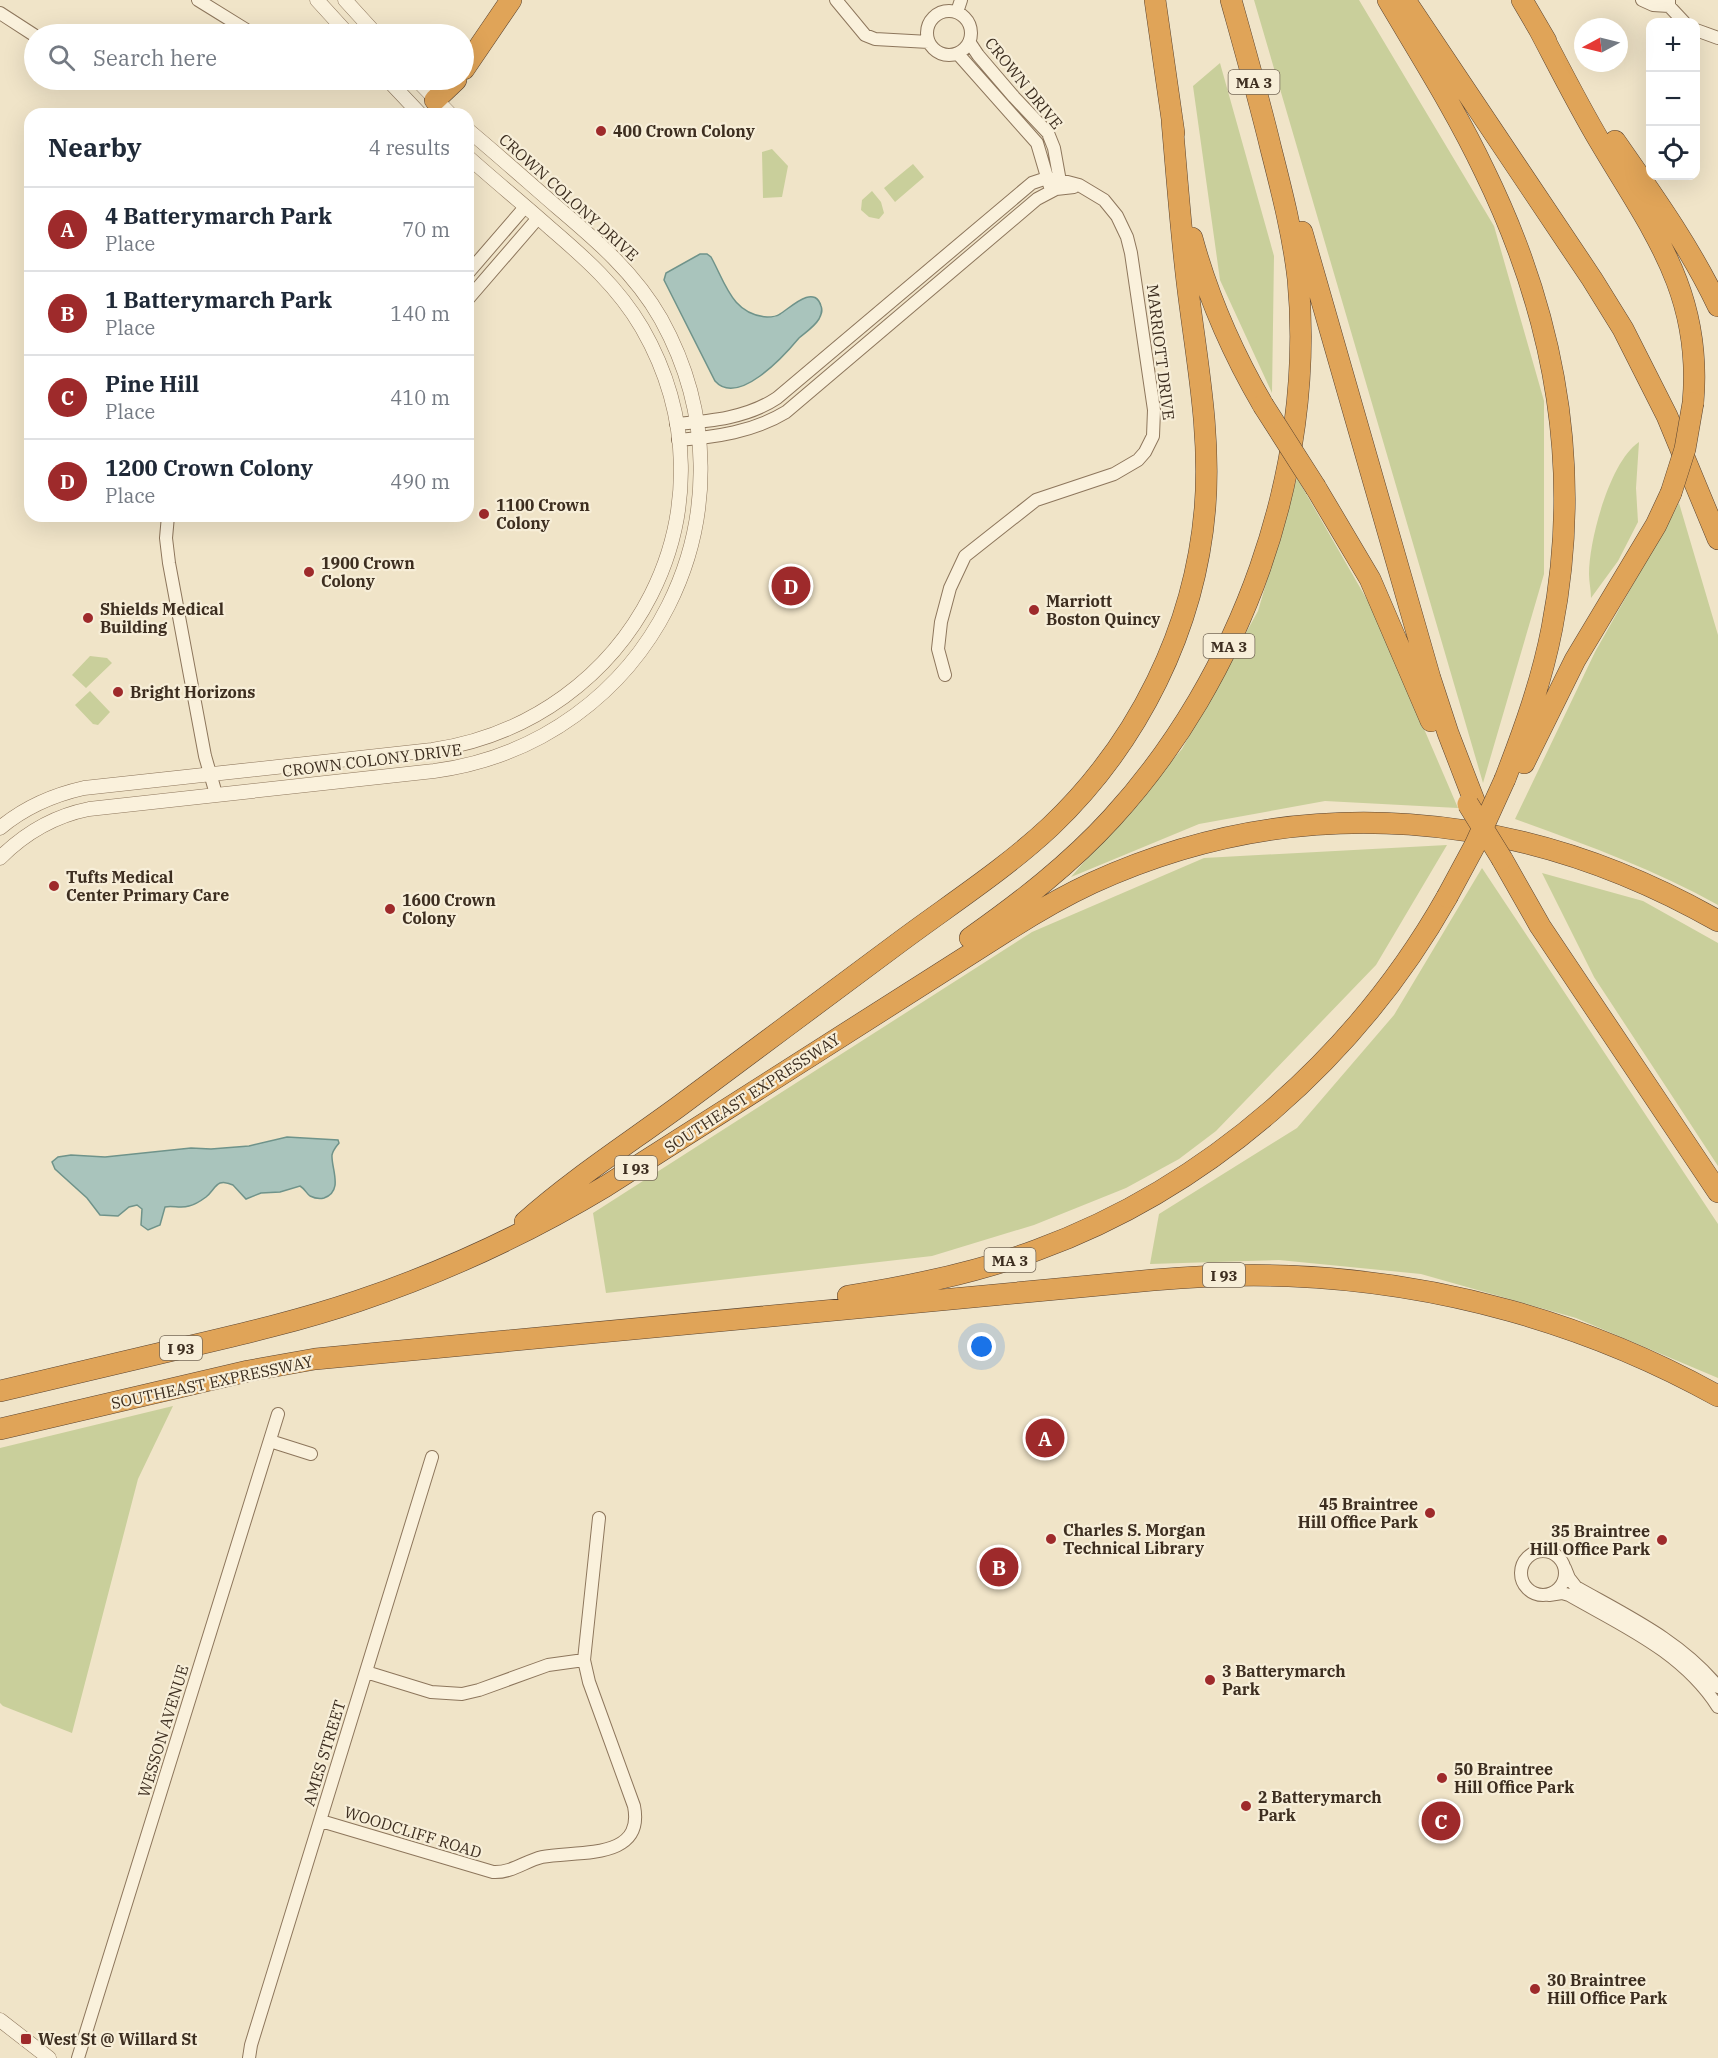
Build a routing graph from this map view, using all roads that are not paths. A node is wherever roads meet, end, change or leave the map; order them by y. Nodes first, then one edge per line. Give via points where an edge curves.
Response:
1 (198, 0) edge
2 (317, 0) edge
3 (345, 0) edge
4 (511, 0) edge
5 (836, 0) edge
6 (1155, 0) edge
7 (1231, 0) edge
8 (1388, 0) edge
9 (1405, 0) edge
10 (1522, 0) edge
11 (1642, 0) edge
12 (1669, 3) edge
13 (959, 6) edge
14 (0, 13) edge
15 (1681, 18) edge
16 (237, 24) edge
17 (339, 24) edge
18 (367, 24) edge
19 (24, 29) edge
20 (1539, 29) junction
21 (1700, 32) edge
22 (1718, 38) edge
23 (928, 42) junction
24 (970, 43) junction
25 (474, 54) edge
26 (958, 54) junction
27 (401, 90) edge
28 (421, 90) edge
29 (447, 90) edge
30 (425, 108) edge
31 (428, 108) edge
32 (432, 108) edge
33 (1172, 121) junction
34 (474, 135) edge
35 (474, 162) edge
36 (1275, 164) junction
37 (1055, 184) junction
38 (525, 207) junction
39 (538, 218) junction
40 (474, 266) edge
41 (474, 292) edge
42 (1718, 306) edge
43 (697, 422) junction
44 (676, 424) junction
45 (699, 438) junction
46 (678, 440) junction
47 (167, 522) edge
48 (1718, 539) edge
49 (945, 675) dead end
50 (210, 774) junction
51 (1510, 781) junction
52 (216, 794) junction
53 (1472, 803) junction
54 (0, 828) edge
55 (0, 858) edge
56 (1718, 921) edge
57 (895, 1002) junction
58 (1718, 1192) edge
59 (504, 1241) junction
60 (712, 1322) junction
61 (0, 1391) edge
62 (1718, 1396) edge
63 (278, 1414) dead end
64 (0, 1429) edge
65 (270, 1441) junction
66 (312, 1454) dead end
67 (432, 1457) dead end
68 (599, 1518) dead end
69 (1565, 1568) junction
70 (1549, 1595) junction
71 (584, 1660) junction
72 (366, 1672) junction
73 (1718, 1687) edge
74 (1718, 1707) edge
75 (321, 1821) junction
76 (0, 2020) edge
77 (49, 2058) edge
78 (78, 2058) edge
79 (249, 2058) edge

1 - 16 street
2 - 17 street
3 - 18 street
4 - 25 highway
5 - 23 street via 865,35
6 - 33 highway
7 - 36 highway, MA 3
8 - 51 highway, MA 3 via 1462,127 1497,197 1532,289 1557,394 1565,493 1561,571 1552,629
9 - 48 highway via 1618,321 1663,407
10 - 20 highway
11 - 12 street via 1653,5
12 - 15 street
13 - 23 street, CROWN DRIVE via 936,15 928,27
13 - 24 street, CROWN DRIVE via 969,21
14 - 19 street
20 - 42 highway via 1675,227
20 - 51 highway, bridge via 1668,258 1689,325 1693,403 1685,449 1656,525 1575,660
21 - 22 street
23 - 26 street via 944,55
24 - 26 street, CROWN DRIVE
24 - 37 street, CROWN DRIVE via 1048,133 1054,148
26 - 37 street, CROWN DRIVE via 1037,143
27 - 30 street
28 - 31 street
29 - 32 highway
33 - 53 highway, bridge via 1187,217 1202,274 1233,349 1370,579 1436,734
33 - 59 highway via 1184,259 1206,427 1206,498 1187,604 1167,659 1137,719 1082,794 1026,847 551,1199
34 - 43 street, CROWN COLONY DRIVE via 603,246 638,284 676,349
35 - 38 street, CROWN COLONY DRIVE
36 - 53 highway via 1303,232 1436,697
36 - 57 highway, MA 3 via 1298,279 1296,398 1277,513 1239,622 1214,675 1183,726 1150,774 1112,818 1042,885 948,954
37 - 43 street, MARRIOTT DRIVE via 1035,182 1024,189 777,398 741,415
37 - 45 street via 792,407 751,428
37 - 49 street, MARRIOTT DRIVE via 1085,188 1099,195 1109,204 1127,237 1154,410 1153,436 1142,456 1128,468 1036,500 965,556 950,588 941,622 938,649
38 - 39 street, CROWN COLONY DRIVE
38 - 40 street
39 - 41 street
39 - 44 street, CROWN COLONY DRIVE via 603,276 632,313 660,366
43 - 44 street, MARRIOTT DRIVE
43 - 45 street, CROWN COLONY DRIVE
44 - 46 street, CROWN COLONY DRIVE
45 - 46 street
45 - 52 street, CROWN COLONY DRIVE via 698,516 679,585 637,657 577,715 513,750 456,768
46 - 50 street, CROWN COLONY DRIVE via 680,483 676,522 655,586 614,652 564,698 514,727 462,745
47 - 50 street via 169,563
50 - 52 street
50 - 54 street, CROWN COLONY DRIVE via 104,784 66,792 39,802
51 - 60 highway, MA 3, bridge via 1427,931 1387,987 1316,1068 1242,1135 1194,1170 1144,1201 1065,1240 1019,1257 890,1289 785,1304
52 - 55 street, CROWN COLONY DRIVE via 71,813 34,831
53 - 58 highway, bridge via 1540,926
56 - 57 highway, I 93 via 1612,869 1518,840 1421,825 1304,825 1211,841 1109,876 1022,921
57 - 59 highway, SOUTHEAST EXPRESSWAY / I 93 via 606,1186
59 - 61 highway, SOUTHEAST EXPRESSWAY / I 93 via 397,1287 324,1312
60 - 62 highway, I 93 via 1153,1280 1240,1275 1318,1277 1423,1291 1527,1316 1627,1352
60 - 64 highway, SOUTHEAST EXPRESSWAY / I 93 via 302,1361
63 - 65 street, WESSON AVENUE
65 - 66 street
65 - 78 street, WESSON AVENUE
67 - 72 street, AMES STREET
68 - 71 street, WOODCLIFF ROAD
69 - 70 street via 1564,1582
69 - 70 street via 1559,1558 1547,1551 1536,1552 1524,1562 1521,1574 1526,1588 1537,1595
69 - 73 street via 1576,1587 1667,1640
70 - 74 street via 1569,1595 1661,1649 1691,1673
71 - 72 street via 548,1665 474,1692 454,1695
71 - 75 street, WOODCLIFF ROAD via 635,1810 630,1832 617,1845 600,1852 546,1856 511,1870 493,1872
72 - 75 street, AMES STREET
75 - 79 street, AMES STREET
76 - 77 street

